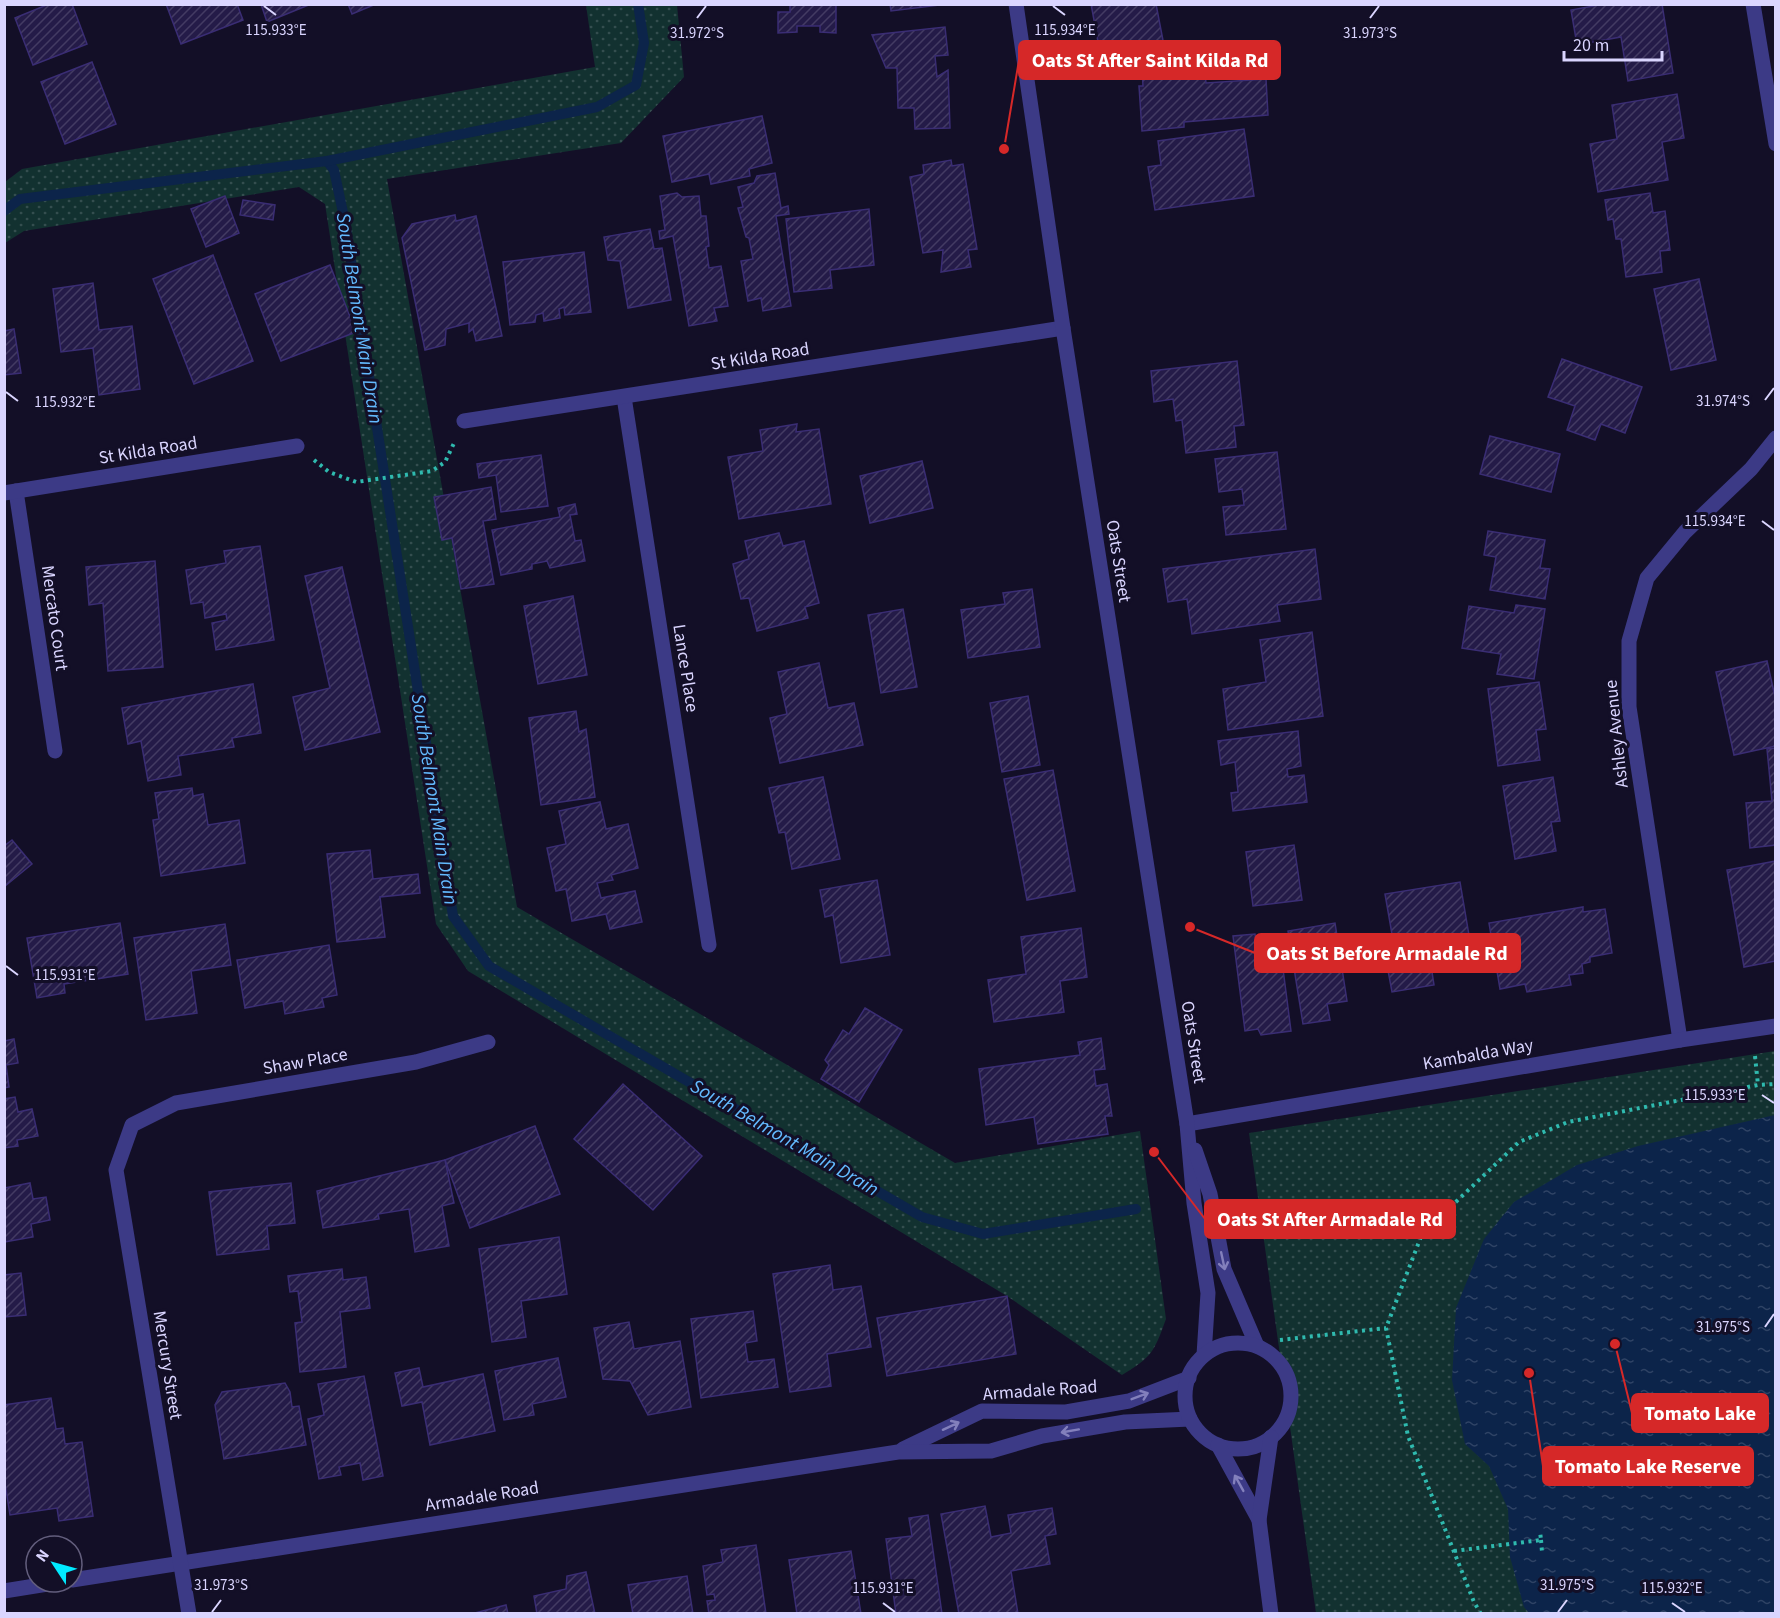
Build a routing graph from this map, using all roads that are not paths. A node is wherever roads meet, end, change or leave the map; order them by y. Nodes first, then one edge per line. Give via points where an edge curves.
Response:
1 (1016, 4) edge
2 (1753, 4) edge
3 (1776, 144) edge
4 (1063, 328) junction
5 (624, 397) junction
6 (464, 421) road end
7 (1776, 438) edge
8 (297, 446) road end
9 (10, 492) edge
10 (55, 751) dead end
11 (709, 945) dead end
12 (1776, 1026) edge
13 (1680, 1040) junction
14 (488, 1042) dead end
15 (1187, 1124) junction
16 (132, 1125) joint
17 (1257, 1346) junction
18 (1204, 1355) junction
19 (1189, 1378) junction
20 (1190, 1419) junction
21 (1271, 1437) junction
22 (1218, 1445) junction
23 (898, 1452) junction
24 (1259, 1520) junction
25 (181, 1562) junction
26 (84, 1578) edge
27 (24, 1588) edge
28 (4, 1591) edge
29 (189, 1614) edge
30 (1271, 1614) edge

1 - 4 street, Oats Street
2 - 3 street
4 - 5 street, St Kilda Road
4 - 15 street, Oats Street
5 - 6 street, St Kilda Road
5 - 11 street, Lance Place
7 - 13 street, Ashley Avenue via 1751,469 1685,532 1647,578 1629,641 1629,707
8 - 9 street, St Kilda Road
9 - 10 street, Mercato Court
12 - 13 street, Kambalda Way
13 - 15 street, Kambalda Way
14 - 16 street, Shaw Place via 416,1062 176,1103
15 -> 17 street, Oats Street via 1210,1194 1224,1269
15 - 18 street, Oats Street via 1208,1293
16 - 25 street, Mercury Street via 116,1170
17 - 18 street via 1230,1343
17 - 21 street via 1271,1353 1289,1379 1289,1411
18 - 19 street
19 - 20 street via 1186,1406
23 -> 19 street, Armadale Road via 982,1411 1066,1412 1129,1401
20 - 22 street via 1207,1439
20 -> 23 street, Armadale Road via 1125,1422 1042,1436 991,1451
21 - 22 street via 1246,1449
21 - 24 street
24 -> 22 street
23 - 25 street, Armadale Road
24 - 30 street
25 - 26 street, Armadale Road
25 - 29 street, Mercury Street
27 - 28 street

